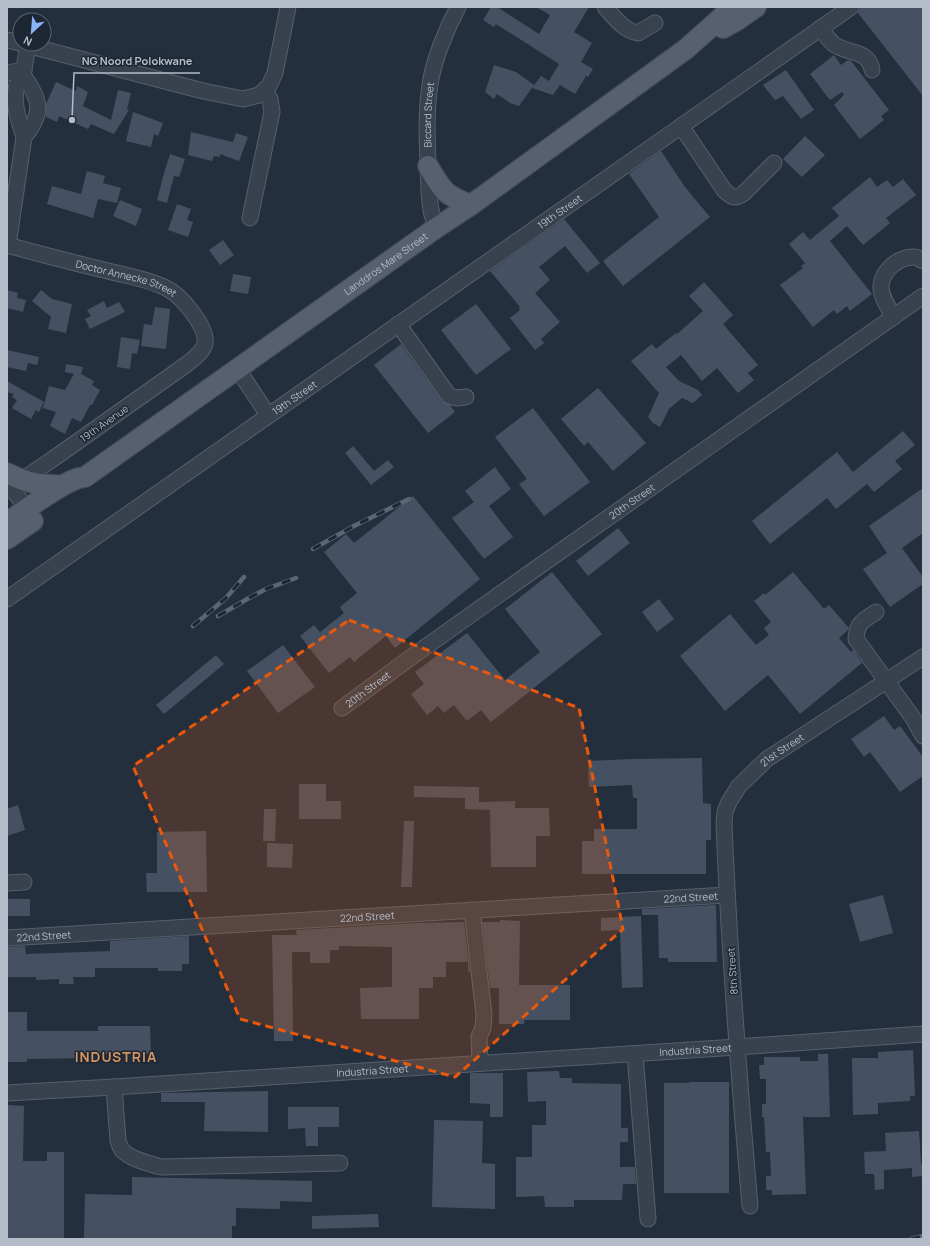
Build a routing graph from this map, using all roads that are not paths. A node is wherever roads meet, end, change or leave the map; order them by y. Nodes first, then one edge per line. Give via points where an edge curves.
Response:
1 (288, 7) edge
2 (458, 7) edge
3 (605, 7) edge
4 (733, 7) edge
5 (756, 7) edge
6 (851, 7) edge
7 (654, 23) dead end
8 (820, 28) junction
9 (686, 49) junction
10 (52, 51) edge
11 (24, 52) edge
12 (872, 70) dead end
13 (24, 72) junction
14 (7, 73) edge
15 (265, 91) junction
16 (681, 126) junction
17 (24, 137) junction
18 (774, 163) dead end
19 (428, 166) junction
20 (471, 205) junction
21 (250, 218) dead end
22 (436, 228) junction
23 (8, 245) edge
24 (923, 261) edge
25 (923, 296) edge
26 (894, 317) junction
27 (398, 324) junction
28 (198, 354) joint
29 (237, 368) junction
30 (466, 397) dead end
31 (268, 415) junction
32 (85, 477) junction
33 (11, 482) edge
34 (64, 485) junction
35 (30, 514) junction
36 (7, 523) edge
37 (7, 539) edge
38 (7, 599) edge
39 (876, 612) dead end
40 (923, 657) edge
41 (887, 681) junction
42 (342, 708) dead end
43 (923, 736) edge
44 (24, 882) dead end
45 (7, 883) edge
46 (727, 895) junction
47 (472, 910) junction
48 (7, 938) edge
49 (923, 1034) edge
50 (737, 1047) junction
51 (635, 1054) junction
52 (480, 1063) junction
53 (114, 1087) junction
54 (7, 1093) edge
55 (340, 1162) dead end
56 (750, 1206) dead end
57 (648, 1219) dead end

1 - 15 street via 275,73
2 - 19 street, Biccard Street via 441,46 430,83 426,130
3 - 7 street via 630,31 638,33
4 - 9 main road, Landdros Mare Street
5 - 9 main road, Landdros Mare Street
6 - 8 street, 19th Street
8 - 12 street via 833,44 867,58
8 - 16 street, 19th Street
9 - 20 main road, Landdros Mare Street
10 - 15 street via 231,97 243,99
11 - 13 street
13 - 14 street
13 - 17 street via 16,94 18,121
13 - 17 street via 38,105 38,114 33,126
15 - 21 street via 270,99 272,112
16 - 18 street via 730,196 740,197
16 - 27 street, 19th Street
17 - 23 street
19 - 20 main road via 443,190 455,199
19 - 22 street, Biccard Street via 431,209
20 - 22 main road, Landdros Mare Street
22 - 29 main road, Landdros Mare Street
23 - 28 street, Doctor Annecke Street via 167,288 190,308 201,327 205,345
24 - 26 street via 916,257 904,258 886,271 881,286 884,300
25 - 26 street, 20th Street
26 - 42 street, 20th Street via 505,590
27 - 30 street via 449,396
27 - 31 street, 19th Street
28 - 33 street, 19th Avenue via 168,378
29 - 31 street, 19th Street
29 - 32 main road, Landdros Mare Street
31 - 38 street, 19th Street
32 - 34 main road, Landdros Mare Street
32 - 35 main road, Landdros Mare Street via 83,484
33 - 34 main road
33 - 35 street
34 - 35 main road, Landdros Mare Street
35 - 36 main road, Landdros Mare Street
35 - 37 main road, Landdros Mare Street
39 - 41 street via 860,623 856,639
40 - 41 street, 21st Street
41 - 43 street
41 - 46 street, 21st Street via 767,759 739,786 725,812
44 - 45 street
46 - 47 street, 22nd Street
46 - 50 street, 8th Street
47 - 48 street, 22nd Street
47 - 52 street via 484,1015 479,1037
49 - 50 street, Industria Street
50 - 51 street, Industria Street
50 - 56 street, 8th Street
51 - 52 street, Industria Street
51 - 57 street
52 - 53 street, Industria Street
53 - 54 street, Industria Street
53 - 55 street via 118,1141 121,1149 143,1162 161,1167

